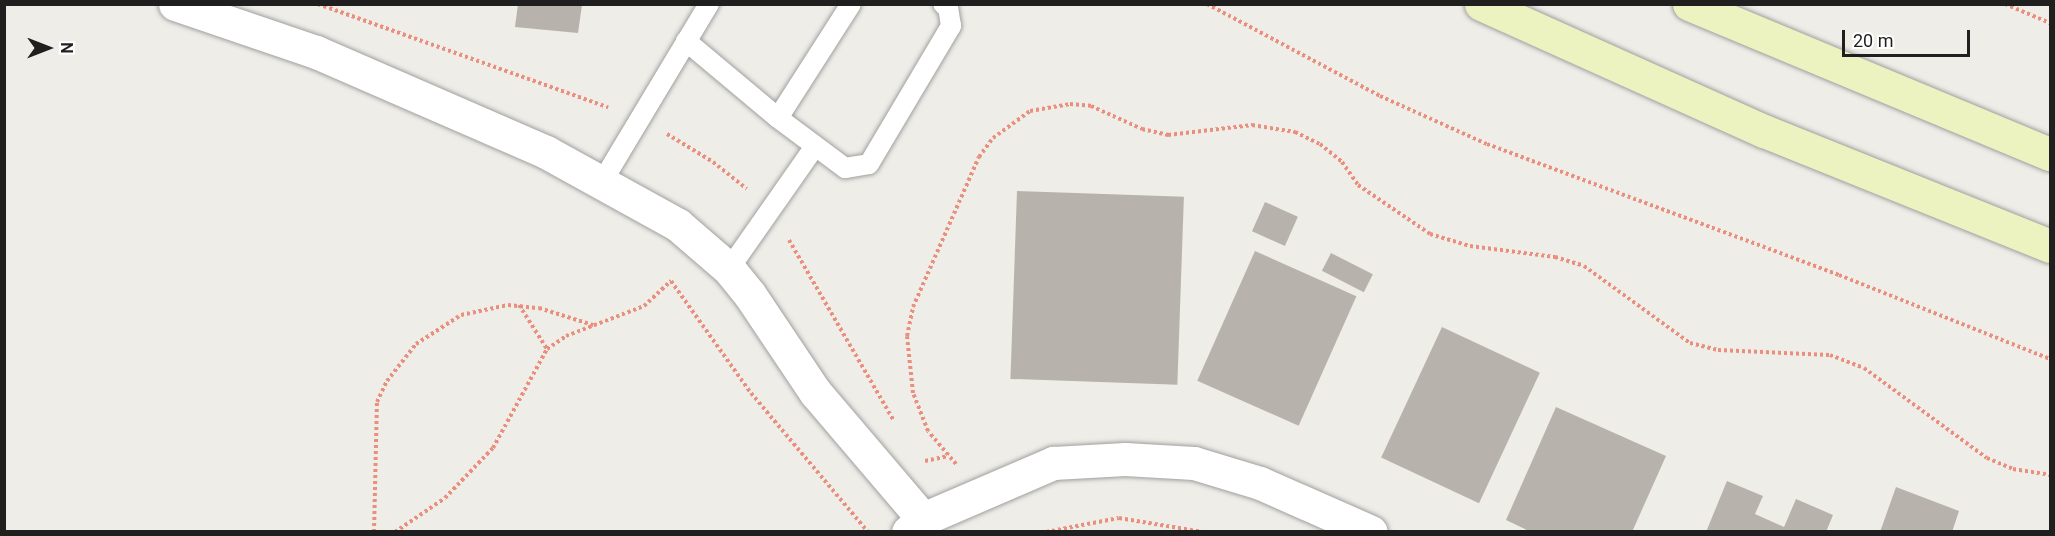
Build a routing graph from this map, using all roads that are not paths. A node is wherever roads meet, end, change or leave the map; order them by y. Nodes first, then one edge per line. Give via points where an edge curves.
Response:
1 (175, 4) edge
2 (709, 4) edge
3 (851, 4) edge
4 (943, 4) edge
5 (1481, 4) edge
6 (1689, 4) edge
7 (686, 41) junction
8 (778, 118) junction
9 (815, 146) junction
10 (2050, 154) edge
11 (603, 182) junction
12 (2050, 246) edge
13 (729, 269) junction
14 (915, 525) edge
15 (1371, 531) edge

1 - 11 street via 316,52 546,152
2 - 7 lane
3 - 8 lane
4 - 9 lane via 948,8 951,26 869,164 845,168
5 - 12 street via 1743,122
6 - 10 street
7 - 8 lane
7 - 11 lane
8 - 9 lane
9 - 13 lane
11 - 13 street via 678,225
13 - 14 street
14 - 15 street via 1053,463 1125,459 1194,463 1260,483

